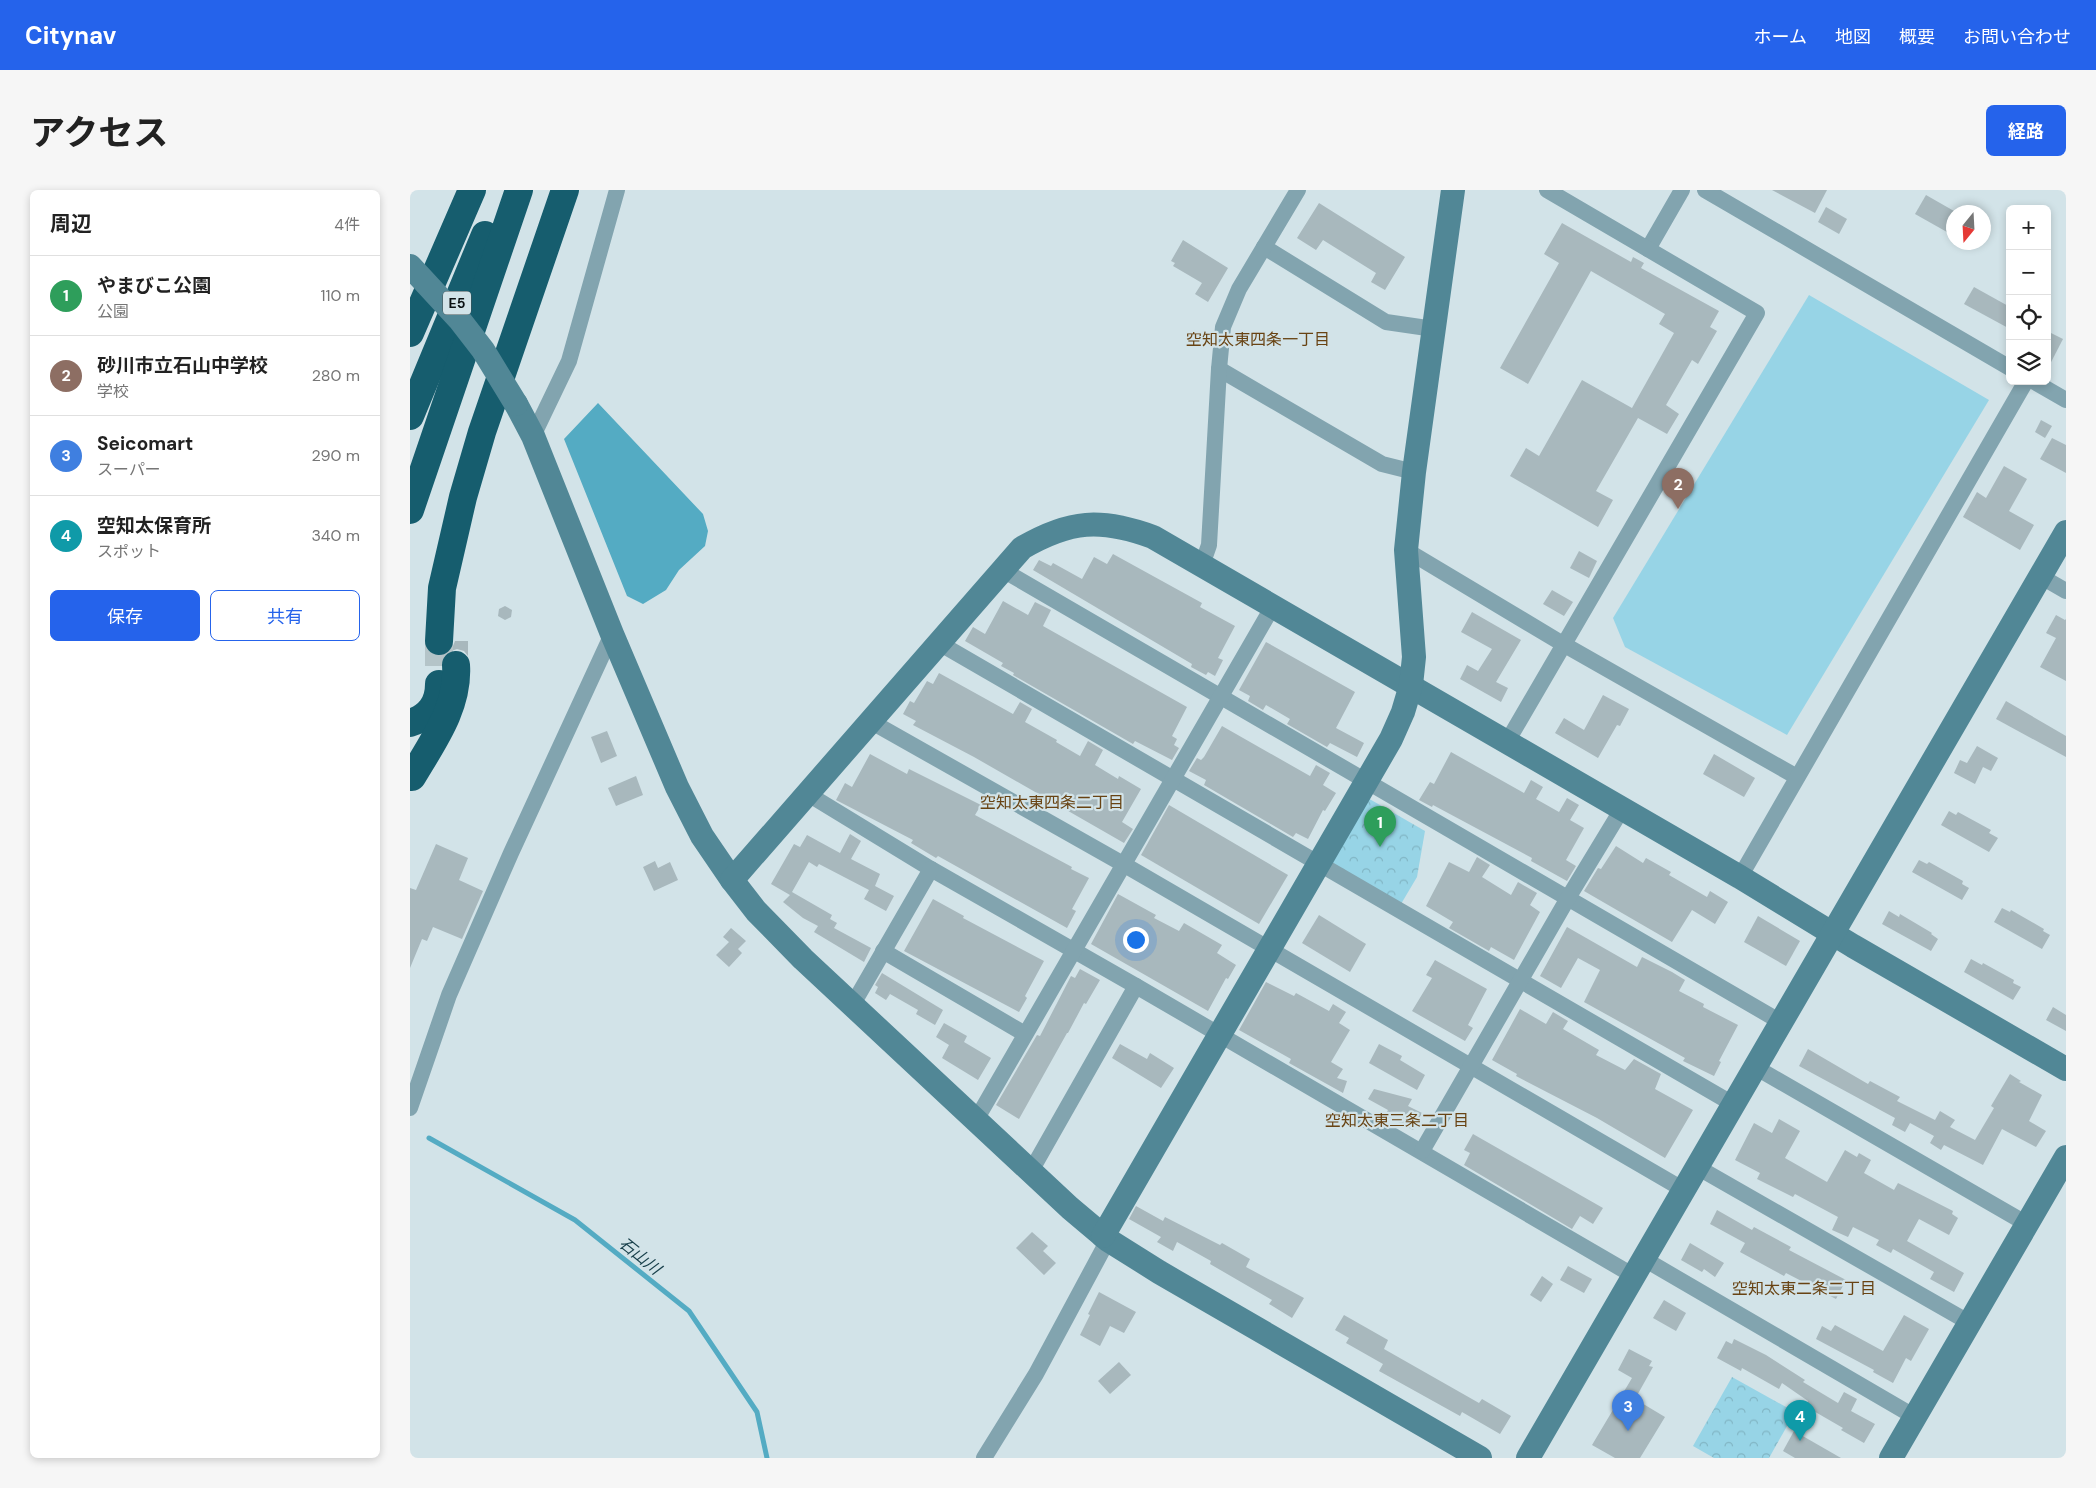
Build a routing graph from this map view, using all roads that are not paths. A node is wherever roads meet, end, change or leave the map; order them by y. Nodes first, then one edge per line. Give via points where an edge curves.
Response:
1 (472, 190) edge
2 (504, 190) edge
3 (518, 190) edge
4 (565, 190) edge
5 (617, 190) edge
6 (1298, 190) edge
7 (1453, 190) edge
8 (1547, 190) edge
9 (1682, 190) edge
10 (1705, 190) edge
11 (1264, 247) junction
12 (1648, 249) junction
13 (410, 266) edge
14 (1434, 329) junction
15 (410, 333) edge
16 (2006, 366) edge
17 (1218, 369) junction
18 (2024, 385) edge
19 (2040, 385) edge
20 (2066, 400) edge
21 (410, 416) edge
22 (533, 436) junction
23 (1414, 472) junction
24 (410, 510) edge
25 (2066, 532) edge
26 (1406, 550) junction
27 (1202, 565) junction
28 (1002, 569) junction
29 (2040, 576) junction
30 (2066, 591) edge
31 (1273, 606) junction
32 (612, 634) junction
33 (938, 642) junction
34 (1563, 644) junction
35 (448, 653) junction
36 (1411, 685) junction
37 (1220, 696) junction
38 (870, 720) junction
39 (410, 723) edge
40 (1507, 742) junction
41 (412, 777) dead end
42 (1796, 777) junction
43 (1172, 779) junction
44 (1365, 782) junction
45 (808, 794) junction
46 (1622, 809) junction
47 (1123, 864) junction
48 (1318, 864) junction
49 (931, 869) junction
50 (1740, 877) junction
51 (732, 880) junction
52 (1568, 898) junction
53 (1833, 934) junction
54 (1268, 949) junction
55 (1073, 950) junction
56 (883, 951) junction
57 (1520, 981) junction
58 (1136, 986) junction
59 (853, 1004) junction
60 (1781, 1022) junction
61 (1025, 1034) junction
62 (1219, 1034) junction
63 (1471, 1066) junction
64 (1755, 1067) junction
65 (2066, 1069) edge
66 (1733, 1104) junction
67 (410, 1108) edge
68 (976, 1120) junction
69 (1422, 1151) junction
70 (2066, 1157) edge
71 (1697, 1167) junction
72 (1031, 1171) junction
73 (1684, 1190) junction
74 (2028, 1224) junction
75 (1106, 1238) junction
76 (1639, 1267) junction
77 (1970, 1323) junction
78 (1915, 1417) junction
79 (984, 1458) edge
80 (1480, 1458) edge
81 (1528, 1458) edge
82 (1891, 1458) edge

1 - 15 highway, E5
2 - 21 highway, E5
3 - 24 highway
4 - 35 highway via 463,497 450,554
5 - 22 street via 569,361
6 - 11 street
7 - 14 street
8 - 12 street
9 - 12 street
10 - 16 street
11 - 14 street via 1386,322
11 - 17 street via 1239,289 1223,327
12 - 34 street via 1757,313
13 - 22 street, bridge via 483,350
14 - 23 street
17 - 23 street via 1382,464
17 - 27 street via 1209,545
18 - 42 street
19 - 20 street
22 - 32 street
23 - 26 street
25 - 29 street
26 - 34 street
26 - 36 street via 1414,657
27 - 28 street via 1153,537 1126,527 1095,523 1068,526 1042,536 1022,548
27 - 31 street
28 - 33 street
28 - 37 street
29 - 30 street
29 - 53 street
31 - 36 street
31 - 37 street
32 - 51 street via 677,787 702,836
32 - 67 street via 453,987
33 - 38 street
33 - 43 street
34 - 40 street
34 - 42 street
35 - 39 highway via 436,703 427,715
35 - 41 highway via 455,693
36 - 40 street
36 - 44 street via 1391,739
37 - 43 street
37 - 44 street
38 - 45 street
38 - 47 street
40 - 46 street
42 - 50 street
43 - 47 street
43 - 48 street
44 - 48 street
44 - 52 street
45 - 49 street
45 - 51 street
46 - 50 street
46 - 52 street
47 - 54 street
47 - 55 street
48 - 54 street
48 - 57 street
49 - 55 street
49 - 56 street
50 - 53 street
51 - 59 street via 756,911
52 - 57 street
52 - 60 street
53 - 60 street
53 - 65 street
54 - 62 street
54 - 63 street
55 - 58 street
55 - 61 street
56 - 59 street
56 - 61 street
57 - 63 street
57 - 66 street
58 - 62 street
58 - 72 street
59 - 68 street
60 - 64 street
61 - 68 street
62 - 69 street
62 - 75 street
63 - 69 street
63 - 73 street
64 - 66 street
64 - 74 street
66 - 71 street
68 - 72 street
69 - 76 street
70 - 74 street
71 - 73 street
71 - 77 street
72 - 75 street
73 - 76 street
74 - 77 street
75 - 79 street via 1036,1374
75 - 80 street
76 - 78 street
76 - 81 street
77 - 78 street
78 - 82 street

